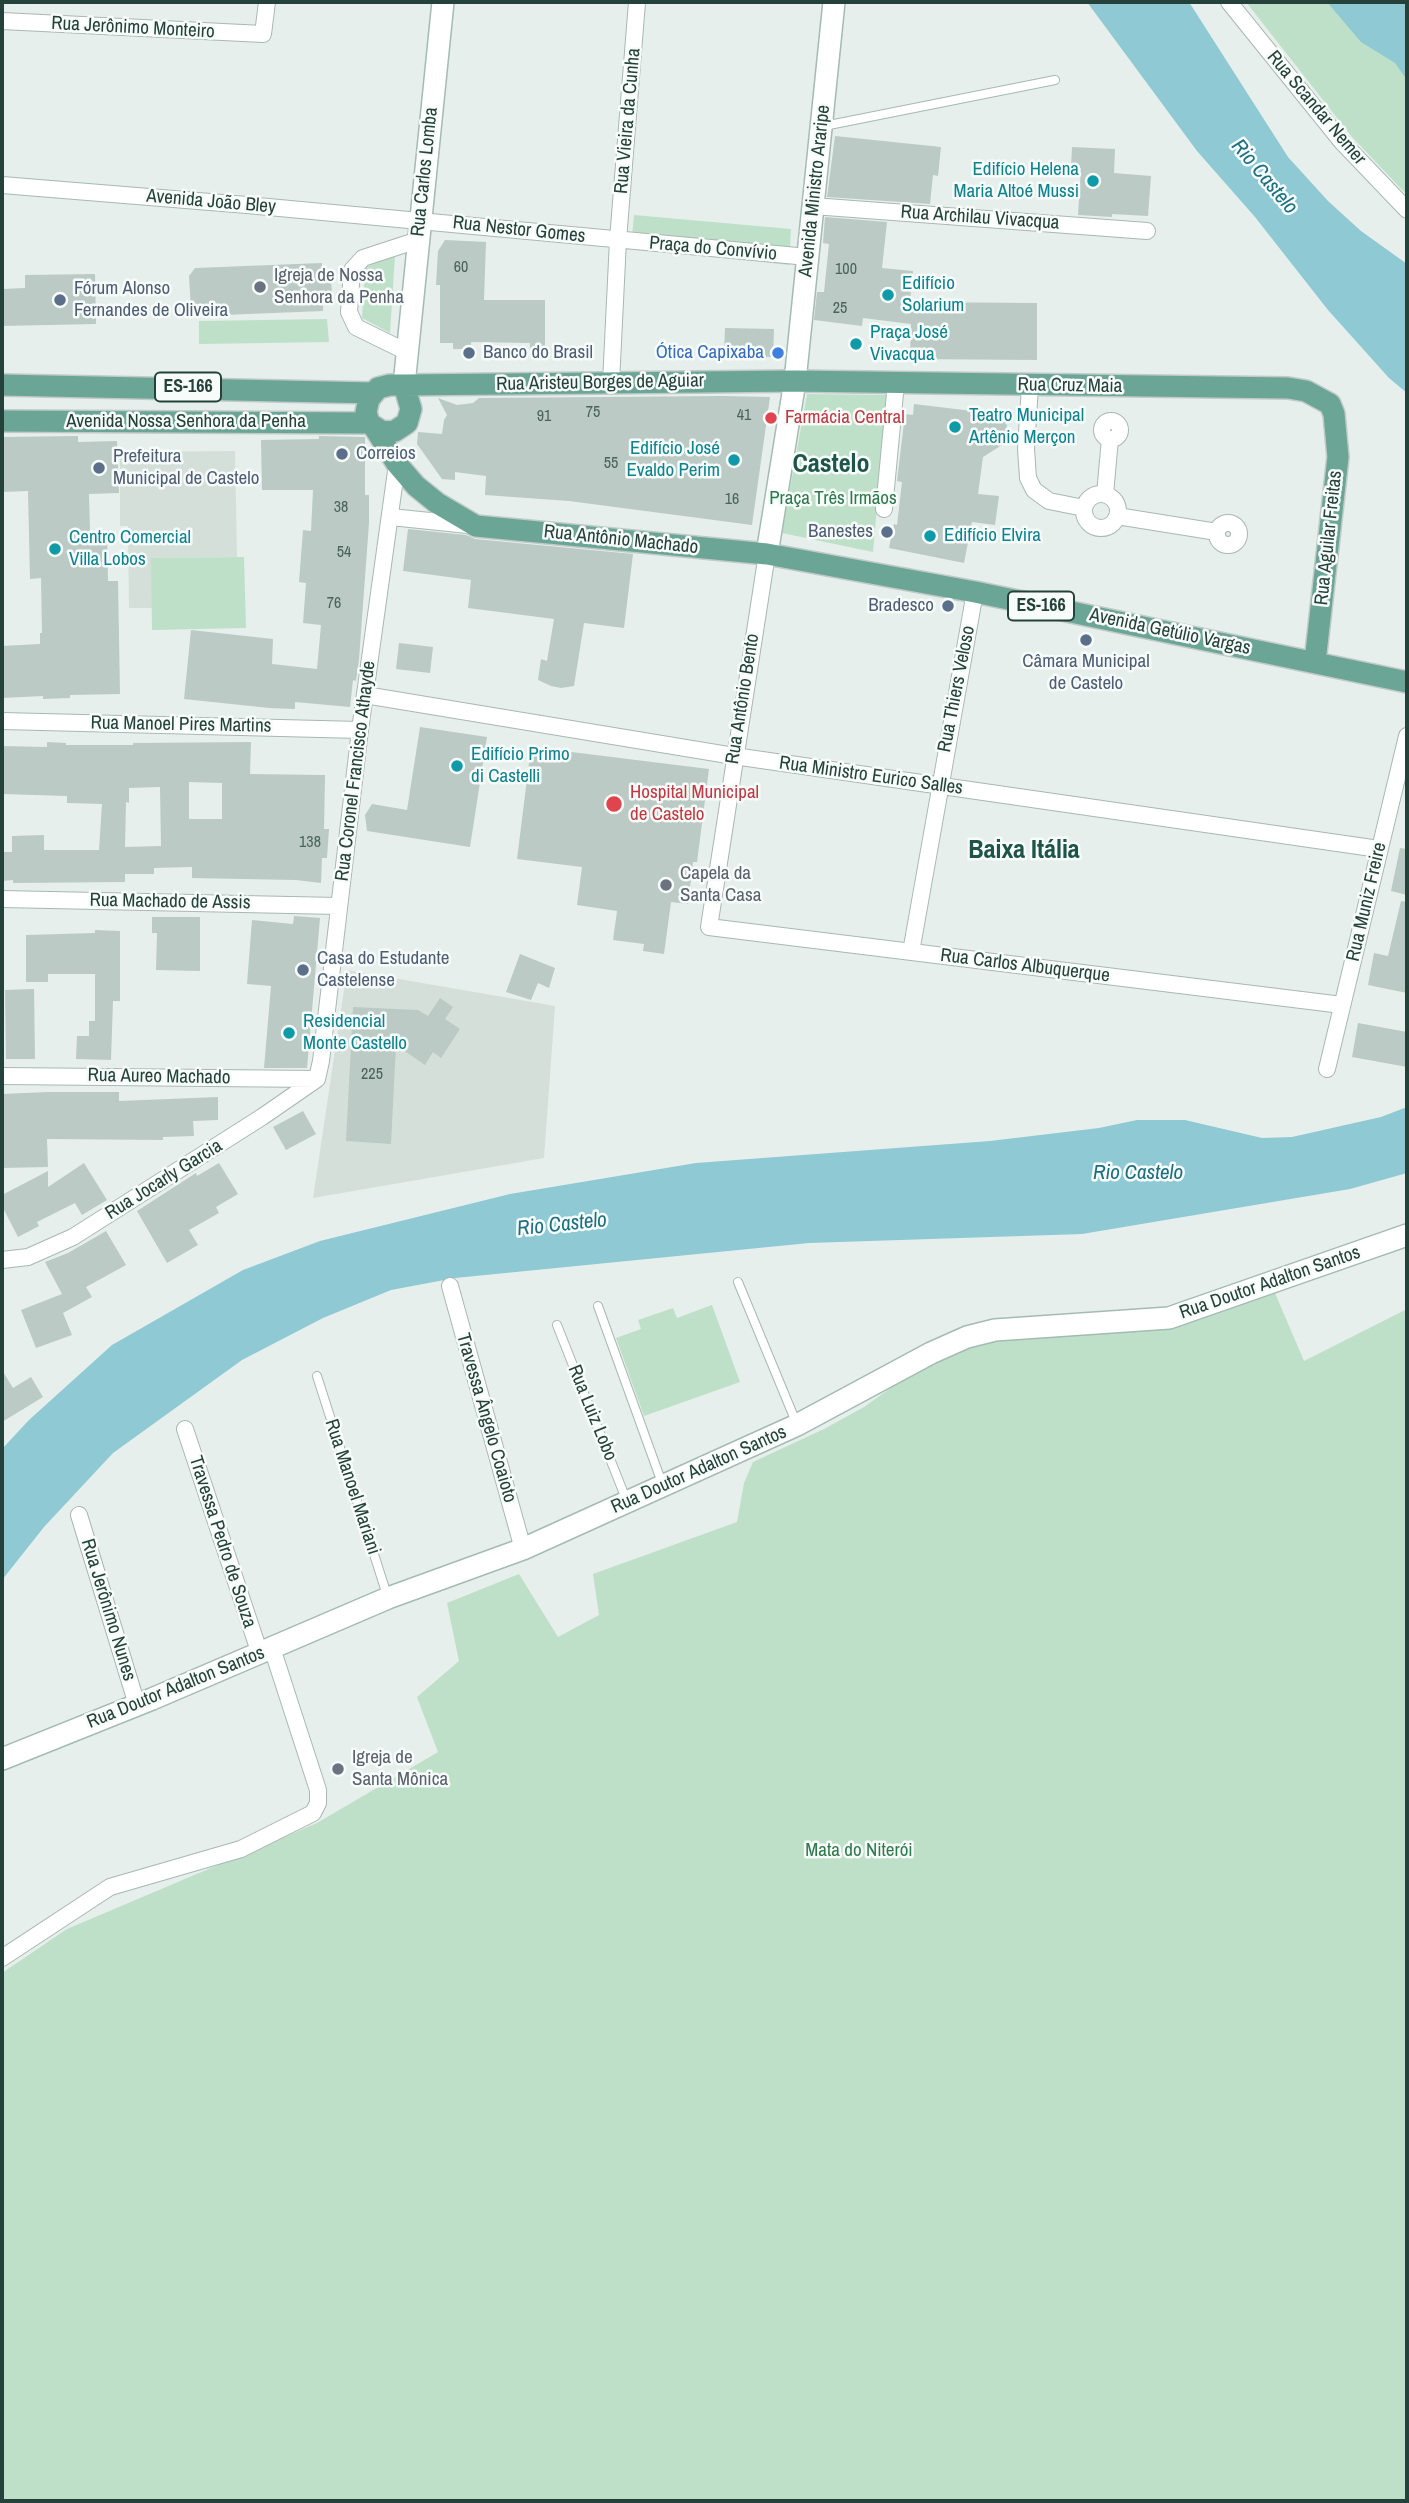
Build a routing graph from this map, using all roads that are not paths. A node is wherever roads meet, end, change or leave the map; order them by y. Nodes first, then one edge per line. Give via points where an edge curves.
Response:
1 (267, 2) edge
2 (443, 2) edge
3 (637, 2) edge
4 (834, 2) edge
5 (1228, 2) edge
6 (2, 21) edge
7 (1055, 80) dead end
8 (821, 127) junction
9 (2, 185) edge
10 (813, 205) junction
11 (1407, 210) edge
12 (419, 230) junction
13 (1147, 231) dead end
14 (618, 240) junction
15 (808, 257) junction
16 (407, 352) junction
17 (795, 381) junction
18 (611, 383) junction
19 (896, 383) junction
20 (2, 385) edge
21 (404, 385) junction
22 (1030, 386) junction
23 (182, 387) junction
24 (374, 393) junction
25 (1334, 414) joint
26 (2, 421) edge
27 (181, 423) junction
28 (372, 425) junction
29 (1110, 439) dead end
30 (397, 464) junction
31 (1105, 495) junction
32 (1084, 508) junction
33 (884, 509) dead end
34 (1116, 516) junction
35 (391, 517) junction
36 (476, 526) junction
37 (1217, 532) dead end
38 (766, 554) junction
39 (975, 592) junction
40 (1315, 662) junction
41 (1407, 682) edge
42 (365, 695) junction
43 (2, 721) edge
44 (360, 730) junction
45 (1407, 736) edge
46 (734, 756) junction
47 (940, 785) junction
48 (1379, 849) junction
49 (2, 899) edge
50 (338, 905) junction
51 (709, 926) joint
52 (911, 952) junction
53 (1342, 1005) junction
54 (1327, 1069) dead end
55 (2, 1076) edge
56 (317, 1079) junction
57 (1407, 1235) edge
58 (2, 1260) edge
59 (738, 1282) dead end
60 (450, 1286) dead end
61 (598, 1306) dead end
62 (557, 1325) dead end
63 (317, 1376) dead end
64 (797, 1425) junction
65 (185, 1429) dead end
66 (663, 1486) junction
67 (627, 1502) junction
68 (79, 1515) dead end
69 (523, 1549) junction
70 (388, 1598) junction
71 (266, 1651) junction
72 (136, 1705) junction
73 (2, 1759) edge
74 (2, 1958) edge

1 - 6 street, Rua Jerônimo Monteiro via 263,34
2 - 12 main road, Rua Carlos Lomba
3 - 14 street, Rua Vieira da Cunha
4 - 8 main road, Avenida Ministro Araripe
5 - 11 street, Rua Scandar Nemer via 1342,142
7 - 8 lane
8 - 10 main road, Avenida Ministro Araripe
9 - 12 street, Avenida João Bley
10 - 13 street, Rua Archilau Vivacqua
10 - 15 main road, Avenida Ministro Araripe
12 - 14 street, Rua Nestor Gomes
12 - 16 main road, Rua Carlos Lomba
12 - 16 street via 363,257 352,270 349,312 356,327
14 - 15 street, Praça do Convívio
14 - 18 street, Rua Vieira da Cunha
15 - 17 main road, Avenida Ministro Araripe
16 - 21 main road, Rua Carlos Lomba
17 - 18 main road, Rua Aristeu Borges de Aguiar
17 - 19 main road, Rua Cruz Maia
17 - 38 main road
18 - 21 main road, Rua Aristeu Borges de Aguiar
19 - 22 main road, Rua Cruz Maia
19 - 33 street
20 - 23 main road, Avenida Nossa Senhora da Penha / ES-166
21 - 24 main road via 385,386
21 - 28 main road via 411,409 407,423 388,432
22 - 25 main road, Rua Cruz Maia via 1288,388 1322,398
22 - 32 street via 1028,478 1034,490 1049,501
23 - 24 main road, Avenida Nossa Senhora da Penha / ES-166
23 - 27 main road
24 - 28 main road via 367,405
25 - 40 main road, Rua Aguilar Freitas via 1338,457
26 - 27 main road, Avenida Nossa Senhora da Penha / ES-166
27 - 28 main road, Avenida Nossa Senhora da Penha / ES-166
28 - 30 main road, Rua Antônio Machado
29 - 31 street
30 - 35 street, Rua Coronel Francisco Athayde
30 - 36 main road, Rua Antônio Machado via 437,503
31 - 32 street via 1090,498
31 - 34 street via 1114,500
32 - 34 street via 1086,519 1095,526 1105,527
34 - 37 street
35 - 36 street, Rua Antônio Machado
35 - 42 street, Rua Coronel Francisco Athayde
36 - 38 main road, Rua Antônio Machado / ES-166
38 - 39 main road, Avenida Getúlio Vargas / ES-166
38 - 46 street, Rua Antônio Bento
39 - 40 main road, Avenida Getúlio Vargas / ES-166
39 - 47 street, Rua Thiers Veloso
40 - 41 main road, Avenida Getúlio Vargas / ES-166
42 - 44 street, Rua Coronel Francisco Athayde
42 - 46 street, Rua Ministro Eurico Salles
43 - 44 street, Rua Manoel Pires Martins
44 - 50 street, Rua Coronel Francisco Athayde
45 - 48 street, Rua Muniz Freire
46 - 47 street, Rua Ministro Eurico Salles
46 - 51 street, Rua Antônio Bento
47 - 48 street, Rua Ministro Eurico Salles
47 - 52 street, Rua Thiers Veloso
48 - 53 street, Rua Muniz Freire
49 - 50 street, Rua Machado de Assis
50 - 56 street, Rua Coronel Francisco Athayde
51 - 52 street, Rua Carlos Albuquerque
52 - 53 street, Rua Carlos Albuquerque
53 - 54 street, Rua Muniz Freire
55 - 56 street, Rua Aureo Machado
56 - 58 street, Rua Jocarly Garcia via 73,1237 28,1257
57 - 64 main road, Rua Doutor Adalton Santos via 1169,1318 995,1330 967,1337
59 - 64 lane
60 - 69 street, Travessa Ângelo Coaioto
61 - 66 lane
62 - 67 lane, Rua Luiz Lobo
63 - 70 lane, Rua Manoel Mariani
64 - 66 main road, Rua Doutor Adalton Santos
65 - 71 street, Travessa Pedro de Souza
66 - 67 main road, Rua Doutor Adalton Santos
67 - 69 main road, Rua Doutor Adalton Santos
68 - 72 street, Rua Jerônimo Nunes
69 - 70 main road, Rua Doutor Adalton Santos
70 - 71 main road, Rua Doutor Adalton Santos
71 - 72 main road, Rua Doutor Adalton Santos
71 - 74 street, Travessa Pedro de Souza via 318,1790 313,1813 241,1849 110,1887
72 - 73 main road, Rua Doutor Adalton Santos

